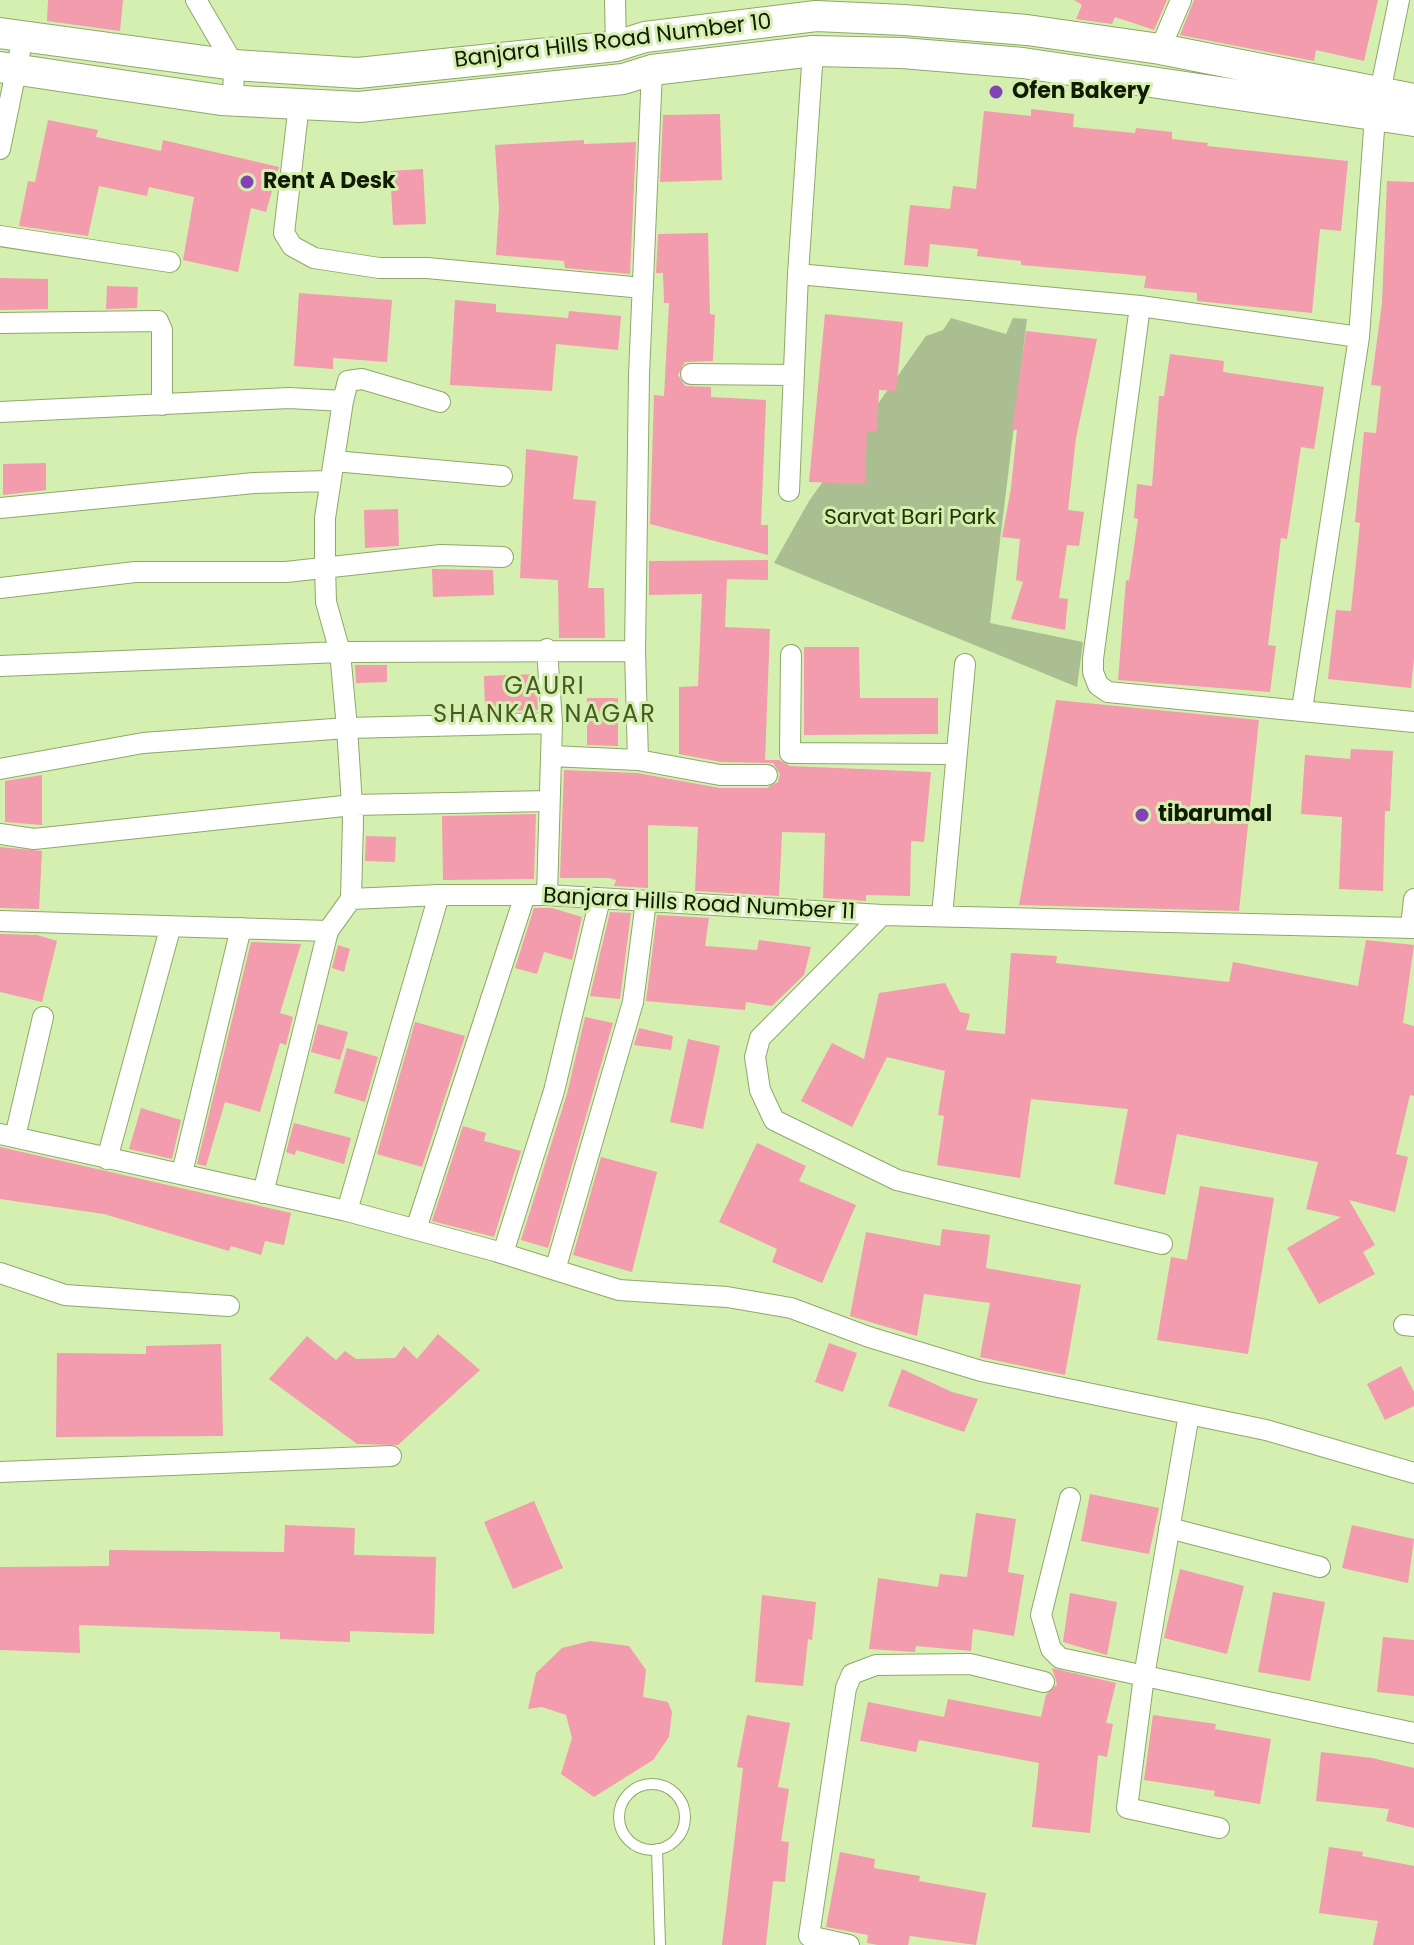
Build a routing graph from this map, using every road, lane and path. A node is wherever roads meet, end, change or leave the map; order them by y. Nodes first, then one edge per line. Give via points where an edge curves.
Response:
1 (196, 0) edge
2 (615, 0) edge
3 (1181, 0) edge
4 (1399, 0) edge
5 (820, 8) edge
6 (12, 35) edge
7 (616, 46) junction
8 (1160, 49) junction
9 (813, 51) junction
10 (234, 65) junction
11 (9, 69) edge
12 (652, 70) junction
13 (1414, 99) edge
14 (233, 101) junction
15 (299, 104) junction
16 (1377, 104) junction
17 (1414, 121) edge
18 (0, 149) edge
19 (0, 236) edge
20 (170, 262) dead end
21 (798, 274) junction
22 (643, 288) junction
23 (1140, 306) junction
24 (0, 323) edge
25 (1359, 337) junction
26 (691, 374) dead end
27 (794, 375) junction
28 (343, 401) junction
29 (440, 402) dead end
30 (162, 405) junction
31 (0, 412) edge
32 (332, 471) junction
33 (502, 476) dead end
34 (789, 491) dead end
35 (0, 508) edge
36 (503, 557) dead end
37 (325, 565) junction
38 (0, 588) edge
39 (547, 649) junction
40 (635, 651) junction
41 (340, 652) junction
42 (791, 655) dead end
43 (965, 664) dead end
44 (0, 666) edge
45 (1302, 709) junction
46 (1414, 722) edge
47 (552, 723) junction
48 (347, 728) junction
49 (955, 754) junction
50 (551, 756) junction
51 (638, 760) junction
52 (0, 769) edge
53 (767, 775) dead end
54 (549, 801) junction
55 (353, 805) junction
56 (0, 834) edge
57 (439, 895) junction
58 (525, 895) junction
59 (547, 895) junction
60 (351, 899) junction
61 (600, 899) junction
62 (1414, 899) edge
63 (646, 901) junction
64 (882, 915) junction
65 (942, 916) junction
66 (0, 921) edge
67 (241, 928) junction
68 (1413, 928) edge
69 (170, 929) junction
70 (328, 931) junction
71 (43, 1017) dead end
72 (8, 1136) edge
73 (107, 1159) junction
74 (182, 1173) junction
75 (263, 1193) junction
76 (347, 1211) junction
77 (416, 1229) junction
78 (1162, 1244) dead end
79 (503, 1253) junction
80 (555, 1270) junction
81 (0, 1273) edge
82 (229, 1306) dead end
83 (1189, 1414) junction
84 (391, 1456) dead end
85 (0, 1472) edge
86 (1414, 1473) edge
87 (1070, 1498) dead end
88 (1169, 1528) junction
89 (1320, 1567) dead end
90 (1144, 1676) junction
91 (1044, 1682) dead end
92 (1414, 1733) edge
93 (1219, 1828) dead end
94 (657, 1849) junction
95 (660, 1945) edge
96 (849, 1945) edge

1 - 10 street
2 - 7 street
3 - 8 street
4 - 16 street
5 - 7 main road, Banjara Hills Road Number 10
5 - 8 main road, Banjara Hills Road Number 10
5 - 9 main road
6 - 10 main road, Banjara Hills Road Number 10
6 - 11 street
7 - 10 main road, Banjara Hills Road Number 10 via 358,73
8 - 16 main road, Banjara Hills Road Number 10
9 - 12 main road, Banjara Hills Road Number 10
9 - 16 main road, Banjara Hills Road Number 10 via 1023,63
9 - 21 street
10 - 14 street
11 - 14 main road, Banjara Hills Road Number 10
11 - 18 street
12 - 15 main road, Banjara Hills Road Number 10 via 623,79 359,107
12 - 22 street
13 - 16 main road, Banjara Hills Road Number 10
14 - 15 main road, Banjara Hills Road Number 10
15 - 22 street via 284,233 292,246 314,258 379,268
16 - 17 main road, Banjara Hills Road Number 10
16 - 25 street
19 - 20 street
21 - 23 street
21 - 27 street
22 - 40 street
23 - 25 street
23 - 45 street via 1093,672 1098,685 1108,692
24 - 30 street via 158,321
25 - 45 street
26 - 27 street
27 - 34 street
28 - 29 street via 348,381 362,379
28 - 30 street via 289,398
28 - 32 street
30 - 31 street
32 - 33 street
32 - 35 street
32 - 37 street
36 - 37 street via 441,555
37 - 38 street via 286,572 135,572
37 - 41 street via 326,602
39 - 40 street
39 - 41 street
39 - 47 street
40 - 51 street
41 - 44 street
41 - 48 street
42 - 49 street via 790,753
43 - 49 street
45 - 46 street
47 - 48 street
47 - 50 street
48 - 52 street via 143,743
48 - 55 street
49 - 65 street
50 - 51 street
50 - 54 street
51 - 53 street via 720,775
54 - 55 street
54 - 59 street
55 - 56 street via 34,839
55 - 60 street
57 - 58 street, Banjara Hills Road Number 11
57 - 60 street, Banjara Hills Road Number 11
57 - 76 street
58 - 59 street, Banjara Hills Road Number 11
58 - 77 street
59 - 61 street, Banjara Hills Road Number 11
60 - 70 street
61 - 63 street, Banjara Hills Road Number 11
61 - 79 street via 554,1091
62 - 68 street
63 - 64 street, Banjara Hills Road Number 11
63 - 80 street via 633,1002
64 - 65 street, Banjara Hills Road Number 11
64 - 78 street via 760,1038 755,1057 760,1090 774,1120 897,1180
65 - 68 street, Banjara Hills Road Number 11
66 - 69 street
67 - 69 street
67 - 70 street
67 - 74 street
69 - 73 street
70 - 75 street
71 - 72 street
72 - 73 street
73 - 74 street
74 - 75 street
75 - 76 street
76 - 77 street
77 - 79 street
79 - 80 street
80 - 83 street via 619,1290 727,1297 791,1308 981,1371
81 - 82 street via 65,1295
83 - 86 street via 1266,1430
83 - 88 street
84 - 85 street
87 - 90 street via 1041,1615 1051,1649 1060,1658
88 - 89 street
88 - 90 street
90 - 92 street
90 - 93 street via 1127,1808
91 - 96 street via 970,1664 876,1665 852,1674 809,1936
94 - 94 lane via 636,1846 622,1831 624,1799 641,1786 662,1786 684,1809 682,1830 668,1846
94 - 95 lane

